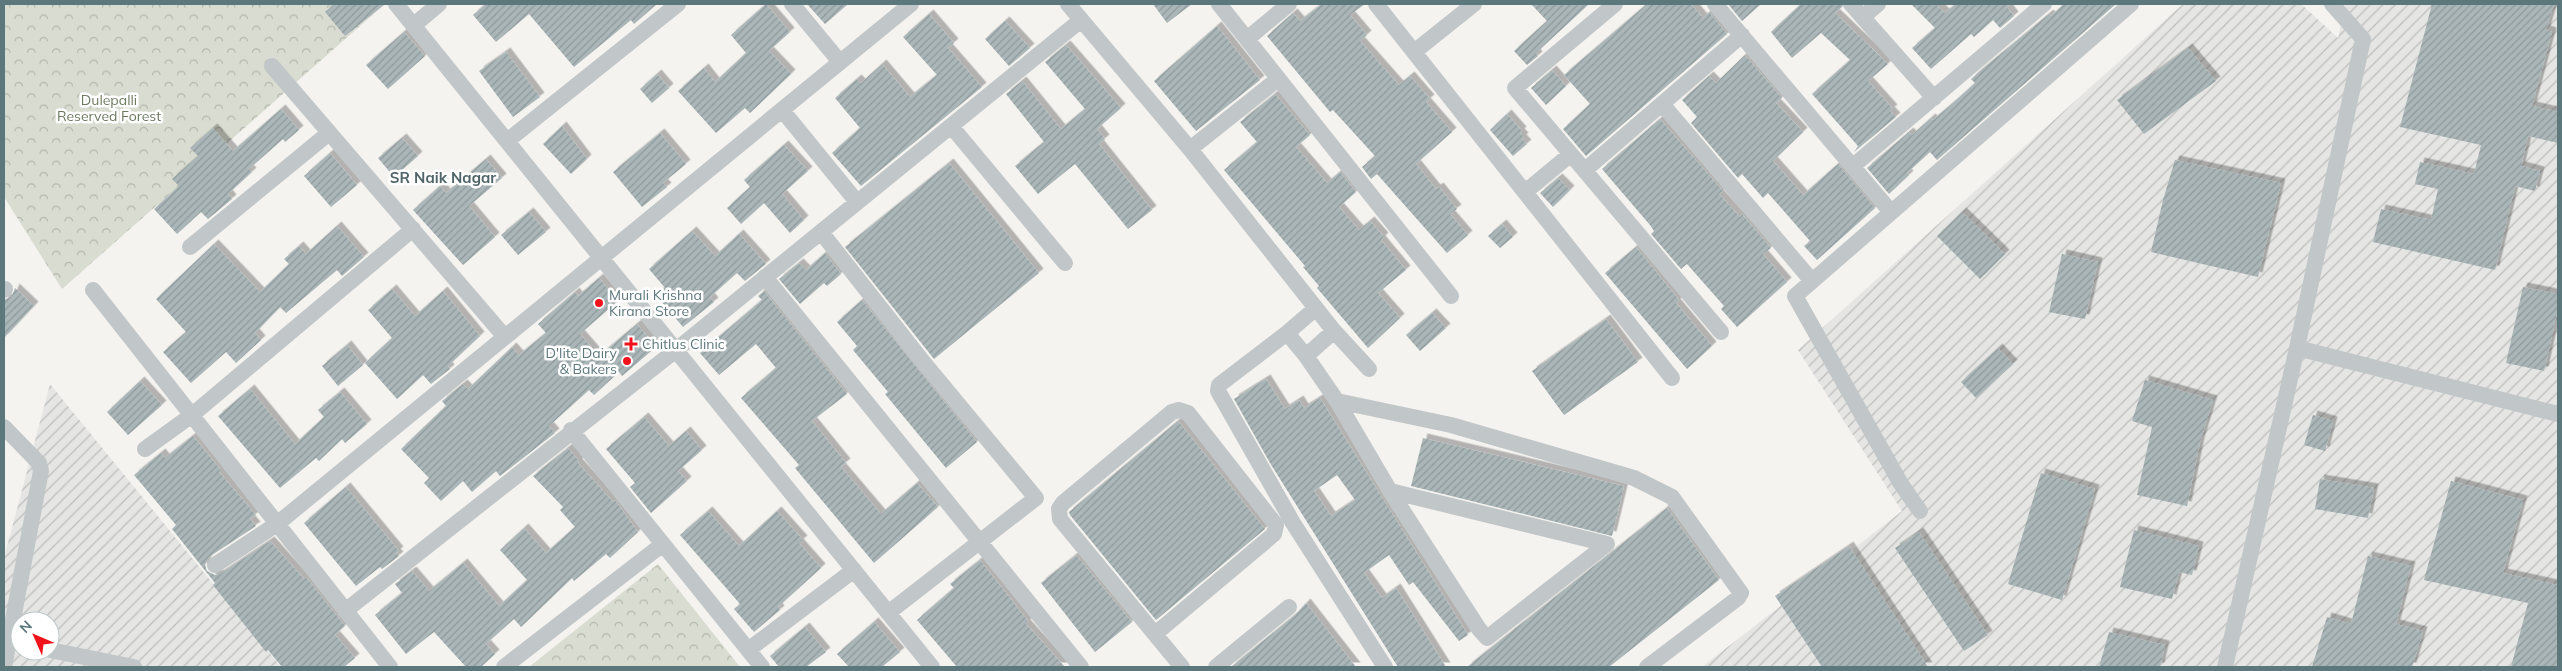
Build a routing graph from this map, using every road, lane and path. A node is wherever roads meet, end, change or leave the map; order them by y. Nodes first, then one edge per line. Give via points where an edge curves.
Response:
1 (396, 4) edge
2 (439, 4) edge
3 (678, 4) edge
4 (792, 4) edge
5 (911, 4) edge
6 (1068, 4) edge
7 (1219, 4) edge
8 (1289, 4) edge
9 (1376, 4) edge
10 (1474, 4) edge
11 (1615, 4) edge
12 (1715, 4) edge
13 (1851, 4) edge
14 (1878, 4) edge
15 (2044, 4) edge
16 (2132, 4) edge
17 (2333, 5) edge
18 (1863, 17) junction
19 (1081, 20) junction
20 (414, 25) junction
21 (1742, 35) junction
22 (1247, 39) junction
23 (1414, 52) junction
24 (840, 62) junction
25 (272, 66) dead end
26 (1278, 79) junction
27 (1934, 98) junction
28 (1662, 104) junction
29 (782, 110) junction
30 (951, 126) junction
31 (329, 132) junction
32 (507, 141) junction
33 (1190, 150) junction
34 (1571, 154) junction
35 (1853, 166) junction
36 (1584, 170) junction
37 (1525, 192) junction
38 (857, 202) junction
39 (1892, 212) junction
40 (413, 229) junction
41 (821, 232) junction
42 (190, 247) dead end
43 (602, 258) junction
44 (1064, 263) dead end
45 (765, 277) junction
46 (1812, 281) junction
47 (93, 290) dead end
48 (1451, 296) dead end
49 (1316, 308) junction
50 (1334, 331) junction
51 (1721, 332) dead end
52 (1287, 333) junction
53 (505, 337) junction
54 (2298, 348) junction
55 (676, 350) junction
56 (1306, 356) junction
57 (1369, 370) dead end
58 (1672, 378) dead end
59 (1337, 401) junction
60 (2558, 414) edge
61 (192, 415) junction
62 (4, 427) edge
63 (572, 430) junction
64 (145, 449) dead end
65 (1390, 491) junction
66 (1920, 511) dead end
67 (278, 524) junction
68 (979, 542) junction
69 (663, 544) junction
70 (215, 565) dead end
71 (854, 570) junction
72 (1289, 608) dead end
73 (345, 611) junction
74 (888, 613) junction
75 (1155, 634) junction
76 (748, 650) junction
77 (9, 652) edge
78 (60, 652) edge
79 (134, 667) edge
80 (390, 667) edge
81 (504, 667) edge
82 (762, 667) edge
83 (932, 667) edge
84 (1081, 667) edge
85 (1182, 667) edge
86 (1216, 667) edge
87 (1385, 667) edge
88 (1647, 667) edge
89 (2225, 667) edge

1 - 20 street
2 - 20 street
3 - 32 street
4 - 24 street
5 - 24 street
6 - 19 street
7 - 22 street
8 - 22 street
9 - 23 street
10 - 23 street
11 - 34 street via 1515,88
12 - 21 street
13 - 18 street
14 - 18 street
15 - 27 street
16 - 39 street
17 - 54 street via 2362,39
18 - 27 street
19 - 30 street
19 - 33 street
20 - 32 street
21 - 28 street
21 - 35 street
22 - 26 street
23 - 37 street
24 - 29 street
25 - 31 street
26 - 33 street
26 - 48 street
27 - 35 street
28 - 36 street
28 - 46 street
29 - 38 street
29 - 43 street
30 - 38 street
30 - 44 street
31 - 40 street
31 - 42 street
32 - 43 street
33 - 49 street
34 - 36 street
34 - 37 street
35 - 39 street
36 - 51 street
37 - 58 street
38 - 41 street
39 - 46 street
40 - 53 street
40 - 61 street
41 - 45 street
41 - 68 street via 1036,498
43 - 53 street
43 - 55 street
45 - 55 street
45 - 68 street
46 - 66 street via 1795,296 1901,484
47 - 61 street
49 - 50 street
49 - 52 street
50 - 56 street
50 - 57 street
52 - 56 street
52 - 87 street via 1219,385 1218,391 1293,523
53 - 67 street
54 - 60 street
54 - 89 street
55 - 63 street
55 - 71 street
56 - 59 street
59 - 65 street
59 - 88 street via 1451,425 1634,478 1672,497 1741,592 1738,598
61 - 64 street
61 - 67 street
62 - 77 street via 41,466
63 - 69 street
63 - 73 street
65 - 65 street via 1487,638 1607,544
67 - 70 street
67 - 73 street
68 - 74 street
68 - 84 street
69 - 76 street
69 - 81 street
71 - 74 street
71 - 76 street
72 - 86 street
73 - 80 street
74 - 83 street
75 - 75 street via 1274,534 1276,525 1188,413 1179,410 1172,412 1058,509 1060,519
75 - 85 street
76 - 82 street
78 - 79 street

